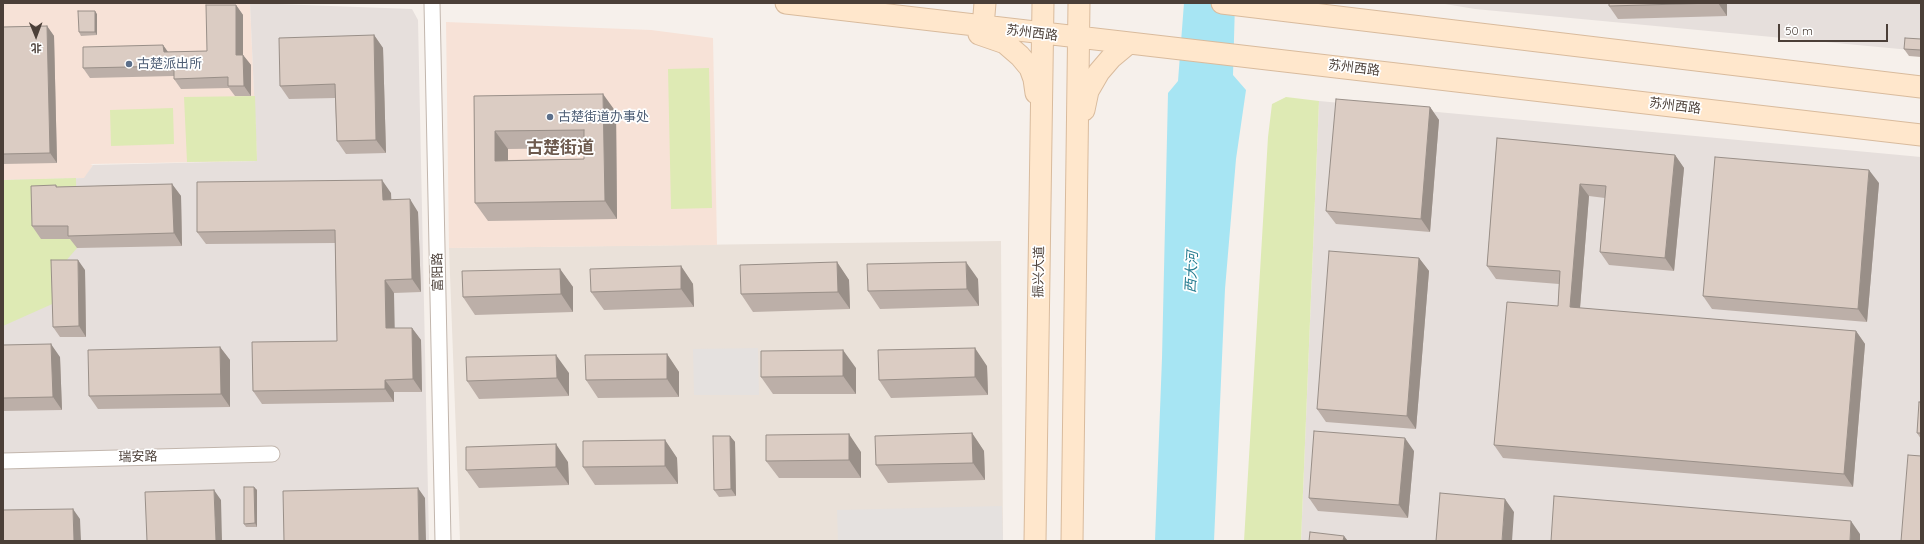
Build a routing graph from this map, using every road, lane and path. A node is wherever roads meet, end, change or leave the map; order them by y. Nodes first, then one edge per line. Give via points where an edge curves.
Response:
1 (432, 3) edge
2 (786, 3) edge
3 (985, 3) edge
4 (1043, 3) edge
5 (1079, 3) edge
6 (1222, 3) edge
7 (950, 23) junction
8 (983, 27) junction
9 (1043, 34) junction
10 (1078, 38) junction
11 (1137, 44) junction
12 (1921, 86) edge
13 (1041, 126) junction
14 (1921, 135) edge
15 (1077, 144) junction
16 (272, 454) dead end
17 (3, 460) edge
18 (443, 541) edge
19 (1035, 541) edge
20 (1072, 541) edge

1 - 18 street, 富阳路
2 - 7 main road, 苏州西路
3 - 8 main road
4 - 9 main road, 振兴大道
5 - 10 main road
6 - 12 main road
7 - 8 main road, 苏州西路
7 - 13 main road via 1005,43 1020,56 1030,68 1034,79
8 - 9 main road, 苏州西路
9 - 10 main road, 苏州西路
9 - 13 main road, 振兴大道
10 - 11 main road, 苏州西路
10 - 15 main road
11 - 14 main road, 苏州西路
11 - 15 main road via 1111,58 1099,72 1088,91
13 - 19 main road, 振兴大道
15 - 20 main road
16 - 17 street, 瑞安路

